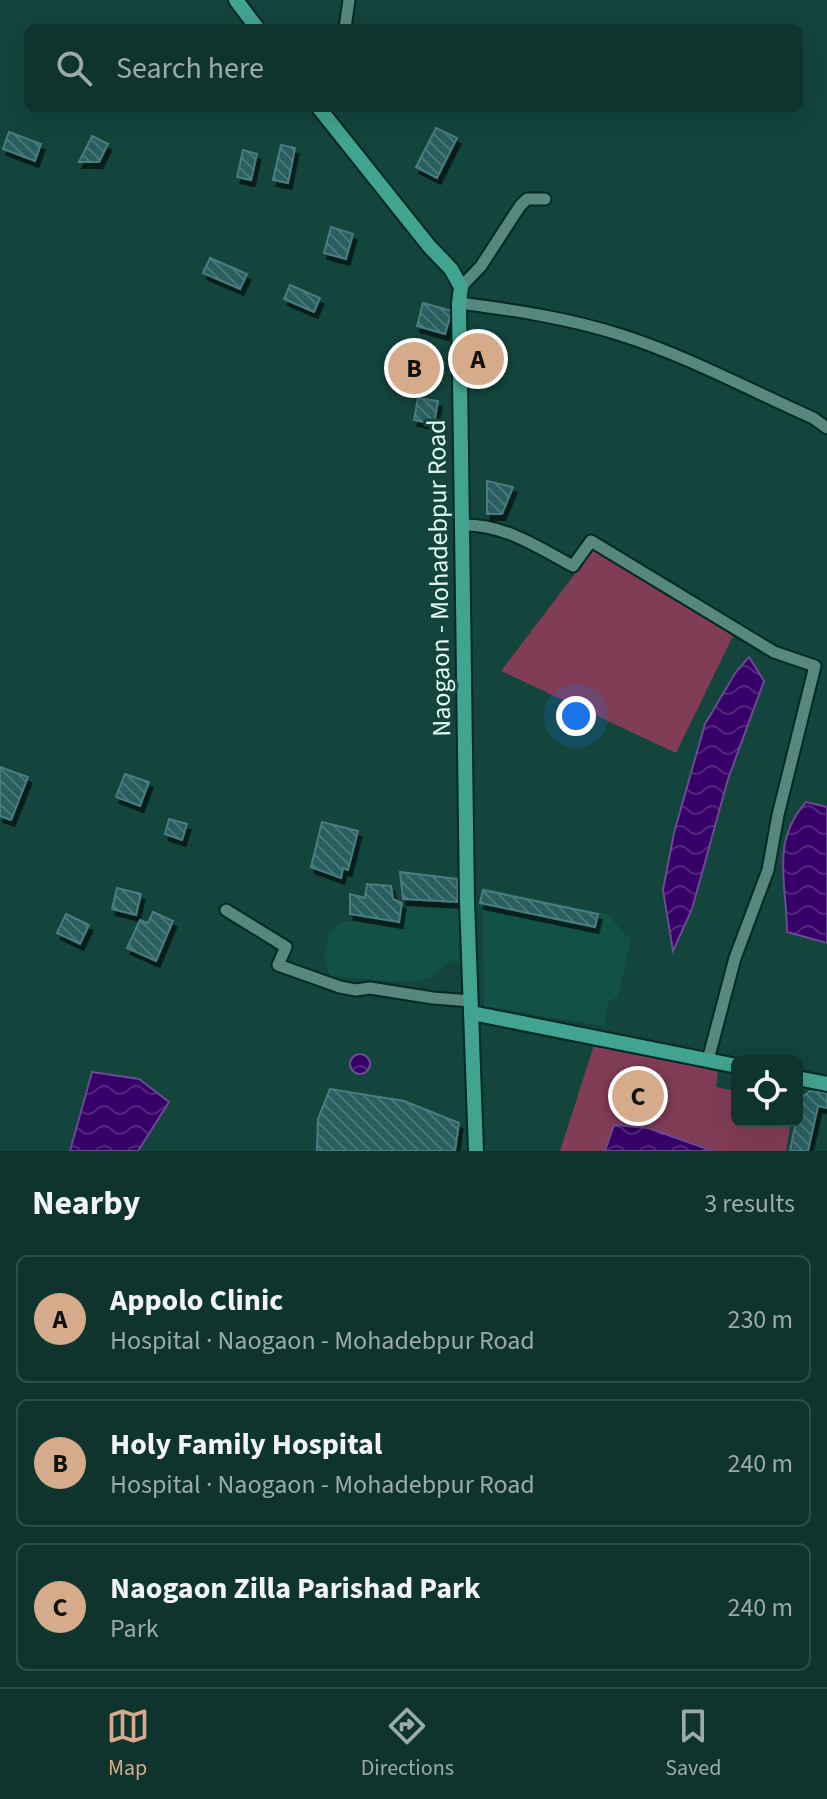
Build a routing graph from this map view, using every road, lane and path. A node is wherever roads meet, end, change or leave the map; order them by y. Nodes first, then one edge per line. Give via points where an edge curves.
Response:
1 (236, 0) edge
2 (349, 0) edge
3 (254, 24) edge
4 (346, 24) edge
5 (324, 112) edge
6 (545, 199) dead end
7 (461, 287) junction
8 (459, 303) junction
9 (827, 428) edge
10 (462, 525) junction
11 (226, 910) dead end
12 (472, 1007) junction
13 (708, 1060) junction
14 (731, 1065) edge
15 (803, 1079) edge
16 (827, 1084) edge
17 (476, 1151) edge

1 - 3 main road
2 - 4 street
5 - 7 main road
6 - 7 street via 527,199 520,206
7 - 8 main road, Naogaon - Mohadebpur Road
8 - 9 street via 544,315 620,335
8 - 10 main road, Naogaon - Mohadebpur Road
10 - 12 main road, Naogaon - Mohadebpur Road
10 - 13 street via 501,529 573,566 591,541 774,652 815,666 768,870 735,958
11 - 12 street via 286,947 278,965 356,990 370,988
12 - 13 main road
12 - 17 main road, Naogaon - Mohadebpur Road
13 - 14 main road
15 - 16 main road

